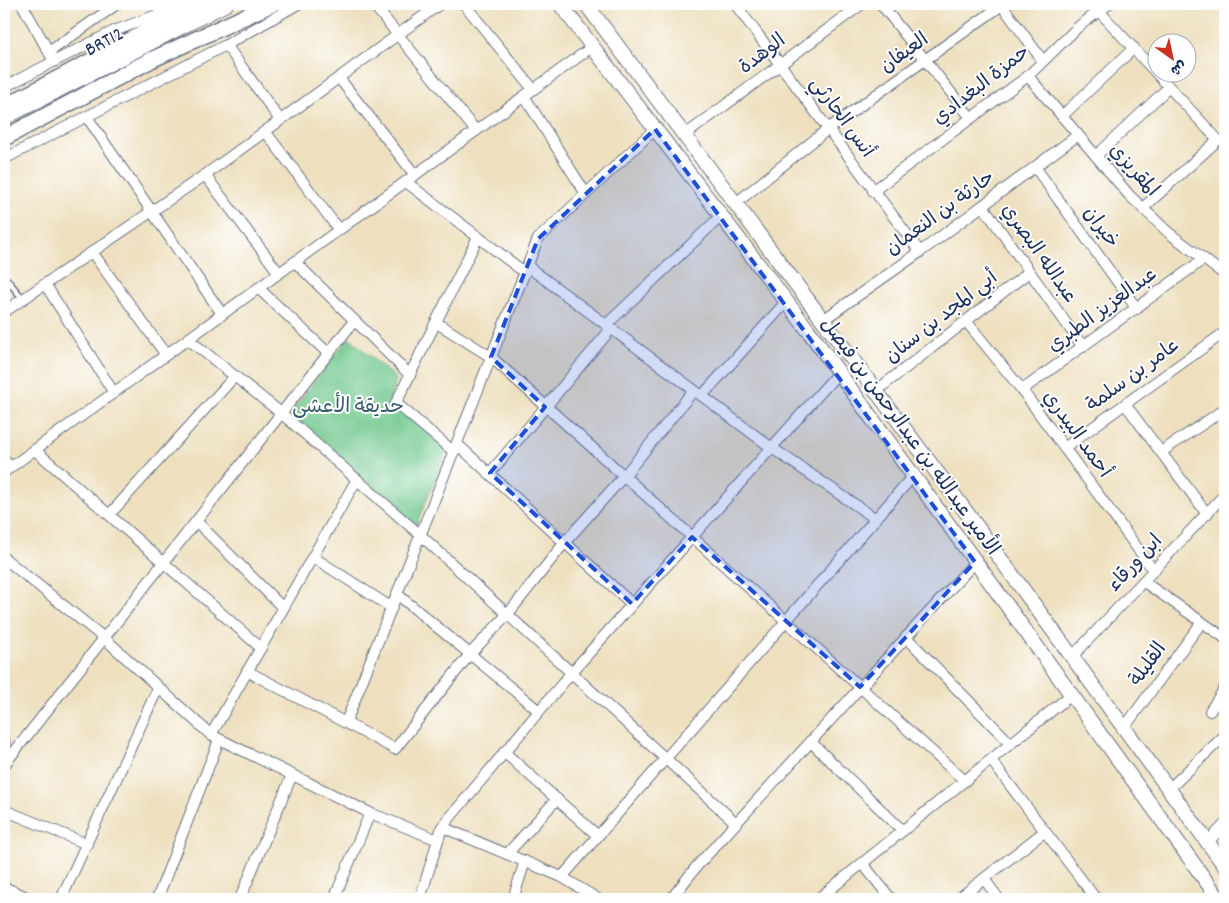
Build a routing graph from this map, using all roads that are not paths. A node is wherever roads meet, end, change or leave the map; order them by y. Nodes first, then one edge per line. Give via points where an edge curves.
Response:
1 (117, 4) edge
2 (186, 4) edge
3 (198, 4) edge
4 (226, 4) edge
5 (272, 4) edge
6 (298, 4) edge
7 (374, 4) edge
8 (440, 4) edge
9 (464, 4) edge
10 (560, 4) edge
11 (586, 4) edge
12 (735, 4) edge
13 (862, 4) edge
14 (881, 4) edge
15 (1001, 4) edge
16 (1109, 4) edge
17 (24, 5) edge
18 (1099, 11) junction
19 (397, 35) junction
20 (226, 45) junction
21 (592, 47) junction
22 (1134, 48) junction
23 (51, 57) junction
24 (926, 61) junction
25 (1043, 61) junction
26 (780, 65) junction
27 (1028, 76) junction
28 (338, 78) junction
29 (4, 87) edge
30 (1169, 87) junction
31 (533, 89) junction
32 (524, 96) junction
33 (4, 107) edge
34 (1062, 116) junction
35 (87, 117) junction
36 (4, 118) edge
37 (971, 118) junction
38 (280, 120) junction
39 (655, 129) junction
40 (828, 130) junction
41 (265, 131) junction
42 (476, 131) junction
43 (685, 135) junction
44 (1078, 135) junction
45 (4, 138) edge
46 (1096, 156) junction
47 (4, 159) edge
48 (1035, 167) junction
49 (205, 175) junction
50 (415, 175) junction
51 (406, 182) junction
52 (874, 191) junction
53 (586, 194) junction
54 (736, 203) junction
55 (983, 206) junction
56 (1143, 208) junction
57 (152, 211) junction
58 (721, 216) junction
59 (339, 230) junction
60 (478, 237) junction
61 (92, 252) junction
62 (920, 252) junction
63 (1204, 259) junction
64 (295, 262) junction
65 (526, 269) junction
66 (1030, 272) junction
67 (279, 273) junction
68 (1225, 275) edge
69 (4, 276) edge
70 (45, 284) junction
71 (258, 288) junction
72 (24, 299) junction
73 (786, 302) junction
74 (1136, 309) junction
75 (4, 312) edge
76 (222, 314) junction
77 (354, 320) junction
78 (823, 320) junction
79 (966, 321) junction
80 (437, 322) junction
81 (608, 327) junction
82 (1225, 332) edge
83 (188, 339) junction
84 (1082, 348) junction
85 (328, 354) junction
86 (166, 355) junction
87 (491, 357) junction
88 (838, 373) junction
89 (410, 375) junction
90 (235, 376) junction
91 (1022, 390) junction
92 (876, 391) junction
93 (114, 393) junction
94 (698, 393) junction
95 (1125, 404) junction
96 (546, 407) junction
97 (1225, 409) edge
98 (281, 413) junction
99 (455, 448) junction
100 (772, 448) junction
101 (1064, 448) junction
102 (35, 450) junction
103 (1161, 452) junction
104 (4, 459) edge
105 (7, 470) edge
106 (490, 472) junction
107 (624, 476) junction
108 (913, 476) junction
109 (357, 479) junction
110 (1225, 494) edge
111 (110, 514) junction
112 (1207, 514) junction
113 (876, 519) junction
114 (196, 521) junction
115 (421, 535) junction
116 (692, 537) junction
117 (565, 542) junction
118 (312, 557) junction
119 (4, 558) edge
120 (165, 561) junction
121 (975, 562) junction
122 (1154, 571) junction
123 (1144, 582) junction
124 (397, 594) junction
125 (632, 604) junction
126 (283, 608) junction
127 (392, 608) junction
128 (508, 614) junction
129 (787, 622) junction
130 (1202, 622) junction
131 (906, 637) junction
132 (104, 638) junction
133 (1225, 638) edge
134 (261, 648) junction
135 (470, 654) junction
136 (1072, 657) junction
137 (247, 671) junction
138 (572, 672) junction
139 (860, 687) junction
140 (158, 688) junction
141 (1225, 688) edge
142 (1071, 695) junction
143 (539, 711) junction
144 (1210, 711) dead end
145 (346, 722) junction
146 (1124, 728) junction
147 (1225, 735) edge
148 (215, 737) junction
149 (4, 740) edge
150 (810, 741) junction
151 (1011, 744) junction
152 (504, 752) junction
153 (665, 759) junction
154 (991, 760) junction
155 (5, 764) edge
156 (292, 775) junction
157 (965, 781) junction
158 (1169, 789) junction
159 (557, 799) junction
160 (4, 810) edge
161 (370, 813) junction
162 (736, 823) junction
163 (1225, 824) edge
164 (442, 827) junction
165 (904, 831) junction
166 (1045, 831) junction
167 (598, 836) junction
168 (438, 840) junction
169 (1208, 842) junction
170 (86, 844) junction
171 (507, 854) junction
172 (524, 861) junction
173 (1224, 861) edge
174 (863, 864) junction
175 (562, 877) junction
176 (984, 879) junction
177 (4, 887) edge
178 (31, 899) edge
179 (61, 899) edge
180 (157, 899) edge
181 (240, 899) edge
182 (334, 899) edge
183 (420, 899) edge
184 (513, 899) edge
185 (598, 899) edge
186 (671, 899) edge
187 (818, 899) edge
188 (891, 899) edge
189 (958, 899) edge
190 (999, 899) edge
191 (1096, 899) edge
192 (1219, 899) edge

1 - 23 street
2 - 23 street
3 - 33 main road
4 - 36 main road, BRT12
5 - 45 main road via 151,60
6 - 20 street
7 - 19 street
8 - 19 street
9 - 31 street
10 - 21 main road, الأمير عبدالله بن عبدالرحمن بن فيصل
11 - 43 main road, الأمير عبدالله بن عبدالرحمن بن فيصل
12 - 26 street, أنس الحارثي
13 - 26 street, الوهدة
14 - 24 street
15 - 24 street, العيفان
15 - 25 street
16 - 18 street, حمزة البغدادي
17 - 23 street
18 - 22 street
18 - 25 street, حمزة البغدادي
19 - 28 street
19 - 42 street
20 - 35 street
20 - 38 street
21 - 31 street
21 - 39 main road, الأمير عبدالله بن عبدالرحمن بن فيصل
22 - 30 street
22 - 34 street
23 - 29 street
24 - 37 street
24 - 40 street, العيفان
25 - 27 street, حمزة البغدادي
26 - 40 street, أنس الحارثي
26 - 43 street, الوهدة
27 - 34 street, المقريزي
27 - 37 street, حمزة البغدادي
28 - 38 street
28 - 50 street
30 - 46 street
30 - 56 street via 1218,140
31 - 32 street
32 - 42 street
32 - 53 street
34 - 44 street, المقريزي
35 - 47 street
35 - 57 street
37 - 52 street, حمزة البغدادي
38 - 41 street
39 - 53 street
39 - 58 main road, الأمير عبدالله بن عبدالرحمن بن فيصل
40 - 52 street, أنس الحارثي
40 - 54 street, العيفان
41 - 49 street
41 - 59 street
42 - 50 street
43 - 54 main road, الأمير عبدالله بن عبدالرحمن بن فيصل
44 - 46 street, المقريزي
44 - 48 street, حارثة بن النعمان
46 - 56 street, المقريزي
48 - 55 street, حارثة بن النعمان
48 - 74 street, خيران
49 - 57 street
49 - 67 street
50 - 51 street
51 - 59 street
51 - 60 street
52 - 62 street, أنس الحارثي
53 - 65 street via 538,239
54 - 78 main road, الأمير عبدالله بن عبدالرحمن بن فيصل
55 - 62 street, حارثة بن النعمان
55 - 66 street, عبدالله البصري
56 - 63 street, المقريزي via 1170,234
57 - 61 street
57 - 76 street
58 - 73 main road, الأمير عبدالله بن عبدالرحمن بن فيصل
58 - 81 street
59 - 64 street
60 - 65 street
60 - 80 street
61 - 70 street
61 - 86 street
62 - 78 street, حارثة بن النعمان
63 - 68 street, المقريزي
63 - 74 street, عبدالعزيز الطبري
64 - 67 street
64 - 77 street
65 - 81 street
65 - 87 street
66 - 79 street, أبي المجد بن سنان
66 - 84 street, عبدالله البصري
67 - 71 street
69 - 72 lane
70 - 72 street
70 - 93 street
71 - 76 street
71 - 85 street
72 - 75 street
73 - 88 main road, الأمير عبدالله بن عبدالرحمن بن فيصل
73 - 94 street
74 - 84 street, عبدالعزيز الطبري
76 - 83 street
77 - 85 street
77 - 89 street
78 - 92 main road, الأمير عبدالله بن عبدالرحمن بن فيصل
79 - 91 street, أحمد البيدري
79 - 92 street, أبي المجد بن سنان
80 - 87 street
80 - 89 street
81 - 94 street
81 - 96 street
82 - 95 street, عامر بن سلمة
83 - 86 street
83 - 90 street
84 - 91 street, عبدالعزيز الطبري
85 - 98 street
86 - 93 street
87 - 96 street
87 - 99 street
88 - 100 street
88 - 108 main road, الأمير عبدالله بن عبدالرحمن بن فيصل
89 - 99 street via 396,403
90 - 98 street
90 - 111 street
91 - 101 street, أحمد البيدري
92 - 136 main road, الأمير عبدالله بن عبدالرحمن بن فيصل
93 - 102 street
94 - 100 street
94 - 107 street
95 - 101 street, عامر بن سلمة
95 - 103 street
96 - 106 street
96 - 107 street
97 - 103 street
98 - 109 street
98 - 114 street
99 - 106 street
99 - 115 street
100 - 113 street
100 - 116 street
101 - 122 street, أحمد البيدري
102 - 105 street
102 - 111 street
103 - 112 street
104 - 105 street
106 - 117 street
107 - 116 street
107 - 117 street
108 - 113 street
108 - 121 main road, الأمير عبدالله بن عبدالرحمن بن فيصل
109 - 115 street
109 - 118 street
110 - 112 street, ابن ورقاء
111 - 120 street
112 - 122 street, ابن ورقاء
113 - 129 street
114 - 120 street
114 - 126 street
115 - 124 street
115 - 128 street
116 - 125 street
116 - 129 street
117 - 125 street
117 - 128 street
118 - 126 street
118 - 127 street
119 - 132 street
120 - 132 street
120 - 134 street
121 - 131 street
121 - 142 main road, الأمير عبدالله بن عبدالرحمن بن فيصل
122 - 123 street, ابن ورقاء
123 - 130 street
123 - 136 street, ابن ورقاء
124 - 127 street
124 - 135 street
125 - 138 street
126 - 134 street
127 - 145 street
128 - 135 street
128 - 138 street
129 - 139 street
129 - 153 street
130 - 133 street
130 - 146 street, القليلة
131 - 139 street
131 - 151 street
132 - 140 street
132 - 155 street
134 - 137 street
135 - 143 street
135 - 145 street via 395,749
136 - 146 main road, الأمير عبدالله بن عبدالرحمن بن فيصل
137 - 145 street
137 - 148 street
138 - 143 street
138 - 153 street
139 - 150 street
139 - 157 street
140 - 148 street
140 - 170 street
141 - 144 street
142 - 151 street
142 - 192 main road, الأمير عبدالله بن عبدالرحمن بن فيصل
143 - 152 street
146 - 158 main road, الأمير عبدالله بن عبدالرحمن بن فيصل
147 - 158 street
148 - 156 street
148 - 180 street
149 - 155 street
150 - 162 street
150 - 165 street
151 - 154 street
152 - 159 street
152 - 164 street
153 - 162 street
153 - 167 street
154 - 157 street
154 - 166 street
156 - 161 street
156 - 181 street
157 - 165 street
158 - 169 main road, الأمير عبدالله بن عبدالرحمن بن فيصل
159 - 167 street
159 - 171 street
160 - 170 street
161 - 168 street
161 - 182 street
162 - 186 street
163 - 169 street
164 - 168 street
164 - 171 street
165 - 174 street
166 - 176 street
166 - 191 street
167 - 175 street
168 - 183 street
169 - 173 main road, الأمير عبدالله بن عبدالرحمن بن فيصل
170 - 179 street
171 - 172 street
172 - 175 street
172 - 184 street
174 - 187 street
174 - 188 street
175 - 185 street
176 - 189 street
176 - 190 street
177 - 178 street

